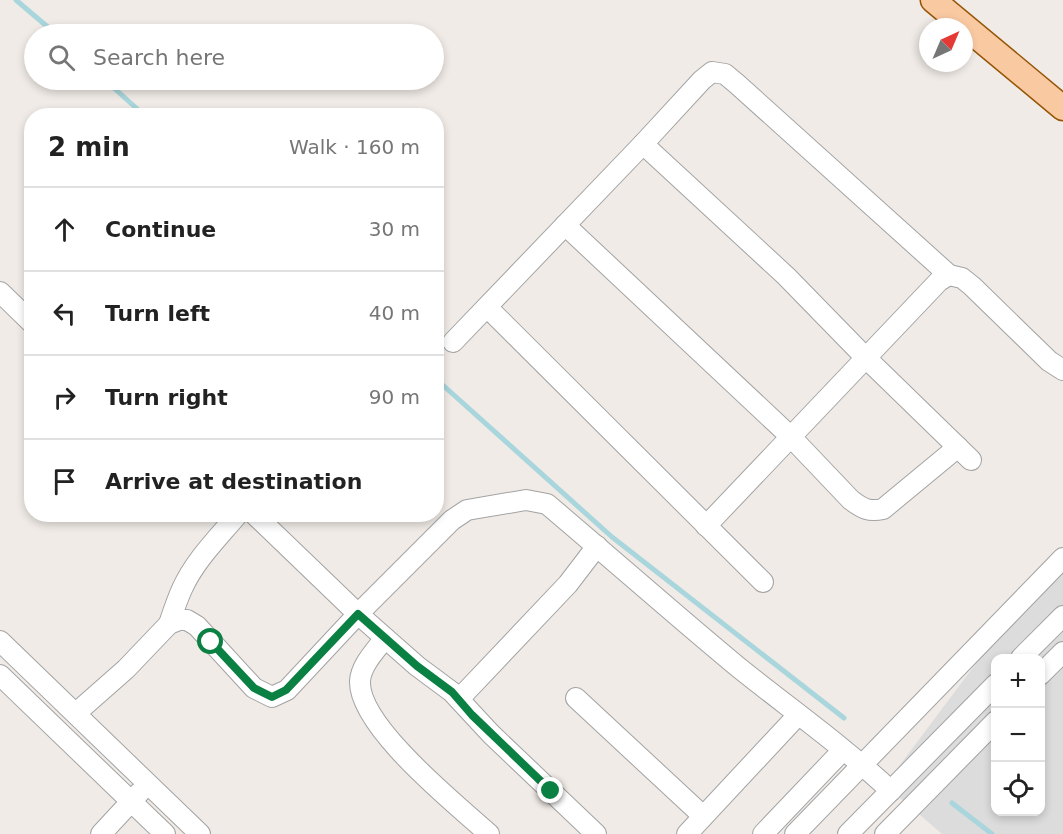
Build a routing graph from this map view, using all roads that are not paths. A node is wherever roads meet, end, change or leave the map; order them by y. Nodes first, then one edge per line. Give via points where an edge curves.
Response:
1 (933, 0) edge
2 (1063, 108) edge
3 (643, 144) junction
4 (565, 225) junction
5 (949, 274) junction
6 (0, 292) edge
7 (487, 307) junction
8 (24, 315) edge
9 (453, 342) dead end
10 (866, 358) junction
11 (1063, 370) edge
12 (791, 437) junction
13 (231, 522) edge
14 (262, 522) edge
15 (706, 526) junction
16 (597, 546) junction
17 (1063, 558) edge
18 (763, 582) dead end
19 (358, 614) junction
20 (1063, 616) edge
21 (169, 624) junction
22 (385, 638) junction
23 (0, 640) edge
24 (1063, 652) edge
25 (1025, 654) edge
26 (1045, 671) edge
27 (0, 675) edge
28 (991, 689) edge
29 (576, 698) dead end
30 (459, 699) junction
31 (76, 713) junction
32 (798, 715) junction
33 (991, 726) edge
34 (843, 750) junction
35 (862, 764) junction
36 (148, 784) junction
37 (891, 791) junction
38 (131, 802) junction
39 (703, 816) junction
40 (101, 834) edge
41 (165, 834) edge
42 (200, 834) edge
43 (489, 834) edge
44 (596, 834) edge
45 (687, 834) edge
46 (762, 834) edge
47 (795, 834) edge
48 (848, 834) edge
49 (885, 834) edge

1 - 2 main road
3 - 4 street
3 - 5 street via 702,80 712,72 725,74
3 - 10 street via 786,276
4 - 7 street
4 - 12 street
5 - 10 street
5 - 11 street via 972,286
6 - 8 street
7 - 9 street
7 - 15 street
10 - 12 street
10 - 12 street via 964,453 883,509 870,512 851,500
12 - 15 street
13 - 21 street via 190,574
14 - 19 street
15 - 18 street
16 - 19 street via 547,504 526,500 467,510 452,520
16 - 30 street via 567,584
16 - 32 street
17 - 35 street
19 - 21 street via 286,690 272,697 254,688 197,626 187,620
19 - 22 street
20 - 25 street
21 - 31 street
22 - 30 street
22 - 43 street via 363,669 360,682 375,723 394,746
23 - 31 street
24 - 26 street
27 - 38 street
28 - 37 street
29 - 39 street
30 - 44 street
31 - 36 street
32 - 34 street
32 - 39 street
33 - 49 street
34 - 35 street
34 - 46 street
35 - 37 street
35 - 47 street
36 - 38 street
36 - 42 street
37 - 48 street
38 - 40 street
38 - 41 street
39 - 45 street

